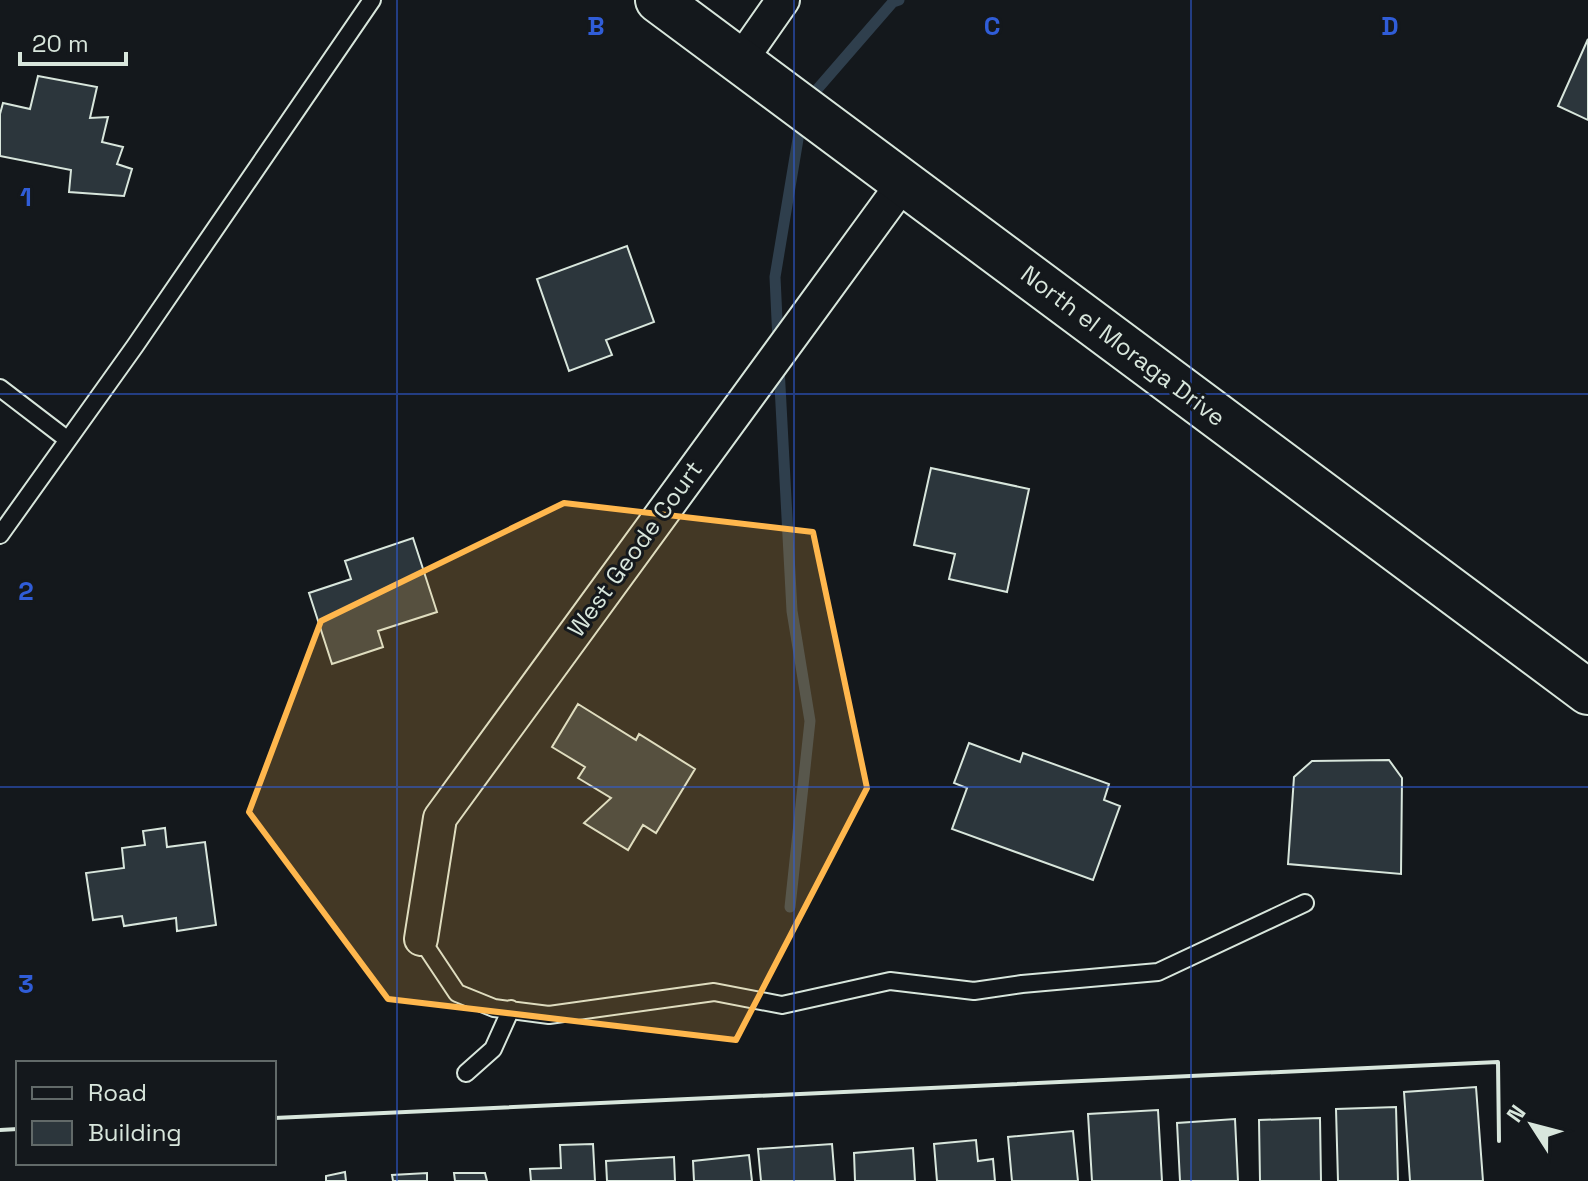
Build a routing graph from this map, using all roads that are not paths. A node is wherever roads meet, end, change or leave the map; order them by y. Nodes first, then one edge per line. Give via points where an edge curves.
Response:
1 (372, 0) edge
2 (658, 0) edge
3 (783, 0) edge
4 (741, 60) junction
5 (904, 182) junction
6 (0, 388) edge
7 (68, 440) junction
8 (0, 535) edge
9 (1588, 692) edge
10 (1305, 903) dead end
11 (421, 939) joint
12 (511, 1009) junction
13 (466, 1073) dead end

1 - 7 lane
2 - 4 street, North el Moraga Drive
3 - 4 street
4 - 5 street, North el Moraga Drive
5 - 9 street, North el Moraga Drive
5 - 11 street, West Geode Court via 440,818
6 - 7 lane
7 - 8 lane
10 - 12 lane via 1158,972 974,991 890,981 782,1005 714,992 549,1015
11 - 12 lane via 457,993
12 - 13 lane via 493,1049

